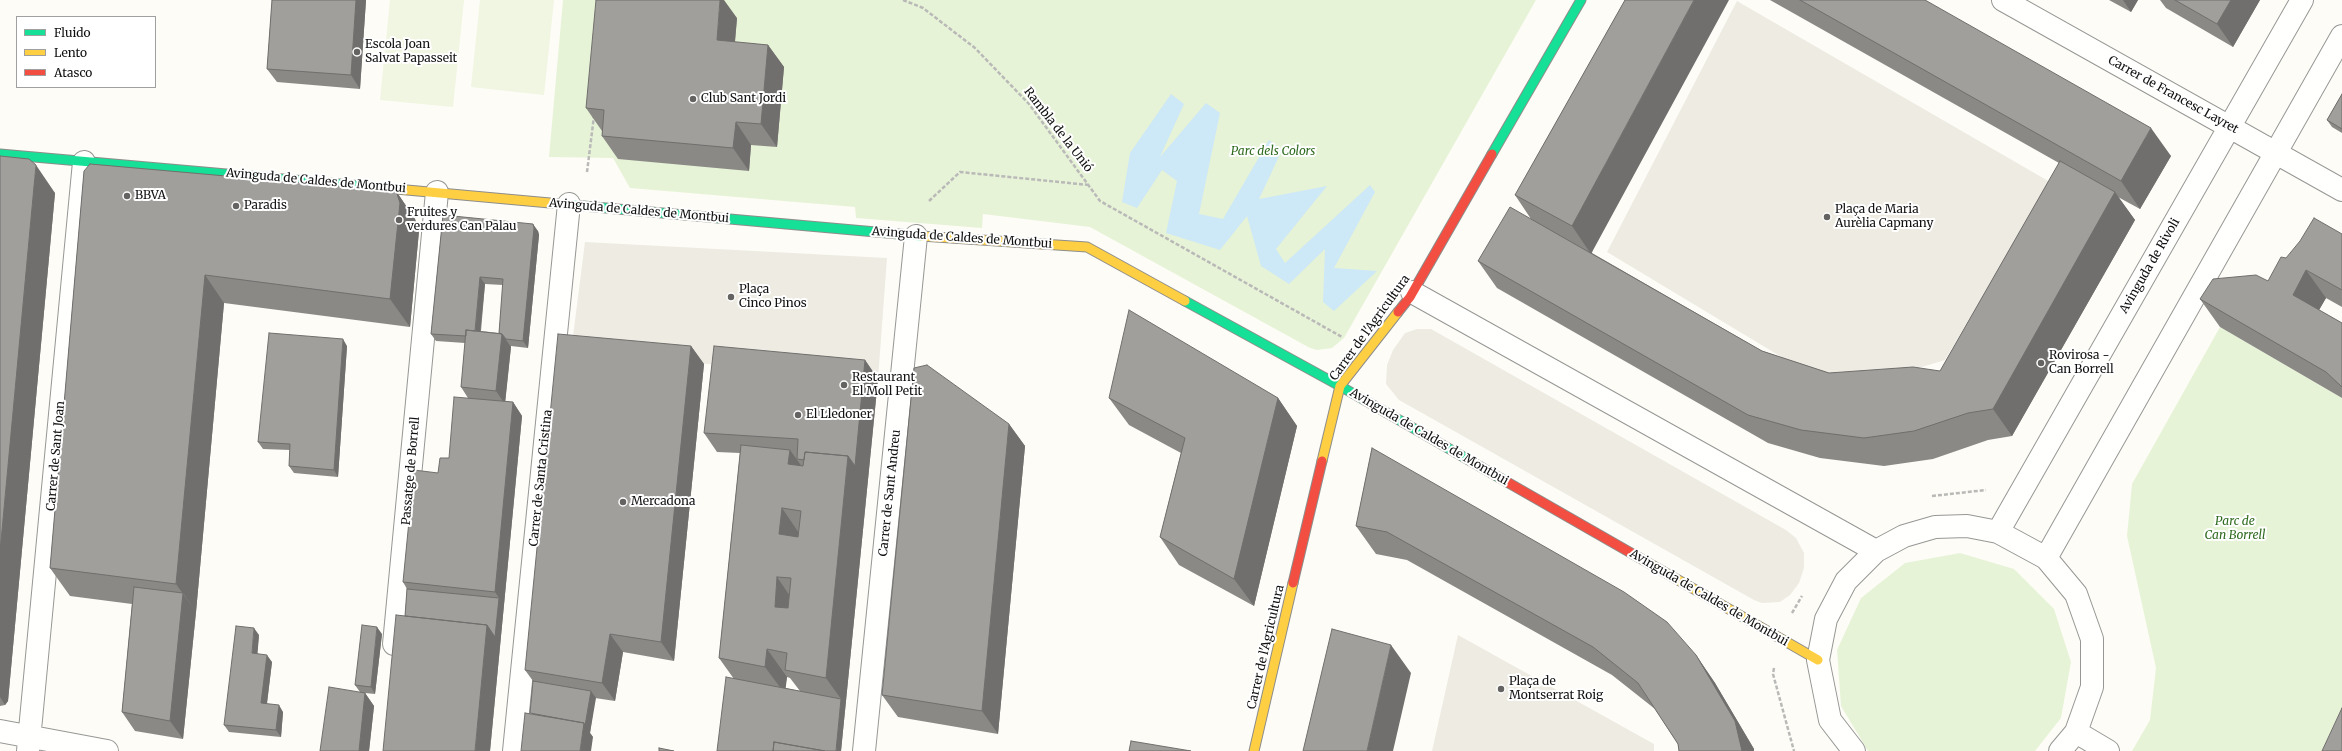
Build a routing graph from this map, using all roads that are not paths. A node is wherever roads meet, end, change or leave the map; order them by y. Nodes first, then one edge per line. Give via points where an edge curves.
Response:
1 (1581, 0) edge
2 (2003, 0) edge
3 (2302, 0) edge
4 (2342, 36) edge
5 (2230, 127) junction
6 (2275, 153) junction
7 (0, 154) edge
8 (84, 162) junction
9 (2342, 190) edge
10 (437, 192) junction
11 (569, 204) junction
12 (916, 236) junction
13 (1412, 292) junction
14 (1340, 386) junction
15 (1998, 532) junction
16 (1876, 552) junction
17 (2046, 558) junction
18 (1818, 660) junction
19 (392, 664) edge
20 (0, 731) edge
21 (2076, 732) junction
22 (29, 744) edge
23 (107, 751) edge
24 (514, 751) edge
25 (864, 751) edge
26 (1254, 751) edge
27 (1854, 751) edge
28 (2060, 751) edge
29 (2108, 751) edge

1 - 13 street, Carrer de l'Agricultura
2 - 5 street, Carrer de Francesc Layret
3 - 5 street, Avinguda de Rivoli
4 - 6 street
5 - 6 street, Carrer de Francesc Layret
5 - 15 street, Avinguda de Rivoli
6 - 9 street, Carrer de Francesc Layret
6 - 17 street
7 - 8 street, Avinguda de Caldes de Montbui
8 - 10 street, Avinguda de Caldes de Montbui
8 - 22 street, Carrer de Sant Joan
10 - 11 street, Avinguda de Caldes de Montbui
10 - 19 street, Passatge de Borrell
11 - 12 street, Avinguda de Caldes de Montbui
11 - 24 street, Carrer de Santa Cristina
12 - 14 street, Avinguda de Caldes de Montbui via 1087,247
12 - 25 street, Carrer de Sant Andreu
13 - 14 street, Carrer de l'Agricultura
13 - 16 street
14 - 18 street, Avinguda de Caldes de Montbui
14 - 26 street, Carrer de l'Agricultura
15 - 16 street via 1967,526 1935,527 1904,536
15 - 17 street
16 - 18 street via 1846,581 1826,619
17 - 21 street via 2076,594 2092,639 2092,687
18 - 27 street via 1830,720
20 - 22 street
21 - 28 street
21 - 29 street
22 - 23 street

